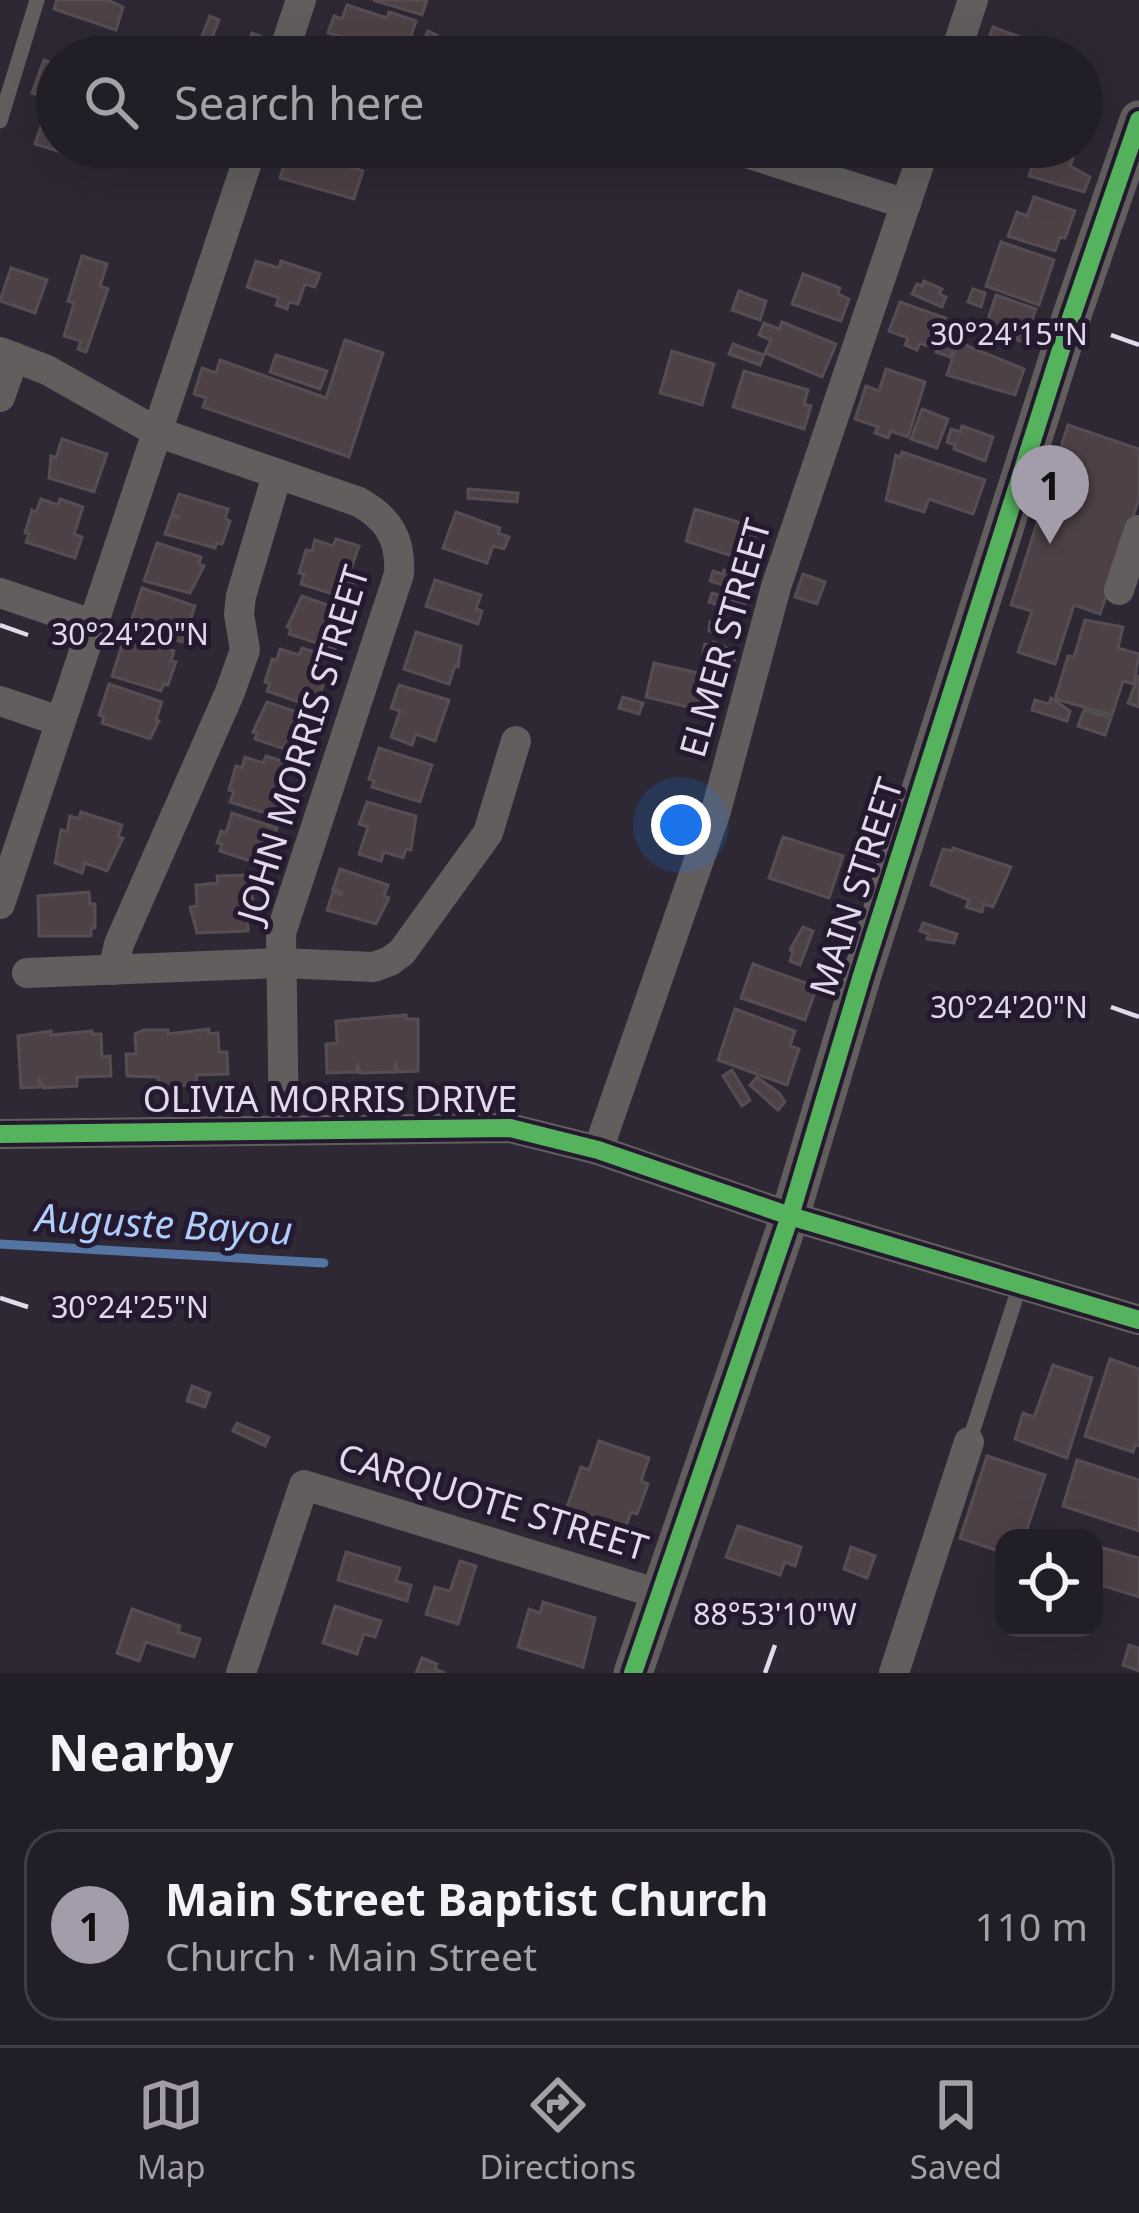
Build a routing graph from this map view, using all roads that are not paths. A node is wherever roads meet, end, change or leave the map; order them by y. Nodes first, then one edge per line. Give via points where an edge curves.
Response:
1 (37, 0) edge
2 (301, 0) edge
3 (973, 0) edge
4 (289, 36) edge
5 (961, 36) edge
6 (1139, 120) edge
7 (0, 121) edge
8 (245, 168) edge
9 (794, 168) edge
10 (918, 168) edge
11 (906, 204) junction
12 (7, 355) edge
13 (0, 398) edge
14 (157, 432) junction
15 (278, 475) junction
16 (1139, 530) edge
17 (1119, 590) dead end
18 (0, 593) edge
19 (92, 624) junction
20 (0, 701) edge
21 (59, 721) junction
22 (516, 741) dead end
23 (0, 904) edge
24 (280, 963) junction
25 (113, 970) junction
26 (27, 973) dead end
27 (284, 1130) junction
28 (0, 1134) edge
29 (598, 1150) junction
30 (790, 1216) junction
31 (1020, 1285) junction
32 (1139, 1320) edge
33 (969, 1442) joint
34 (659, 1594) junction
35 (241, 1673) edge
36 (633, 1673) edge
37 (894, 1673) edge

1 - 7 lane
2 - 4 street
3 - 5 street
6 - 30 street, MAIN STREET
8 - 14 street
9 - 11 street
10 - 11 street, ELMER STREET
11 - 29 street, ELMER STREET via 776,587 716,811
12 - 13 street
12 - 14 street
14 - 15 street
14 - 19 street
15 - 24 street, JOHN MORRIS STREET via 379,513 397,542 399,574 285,914
15 - 25 street via 241,596 244,650
16 - 17 street
18 - 19 street
19 - 21 street
20 - 21 street
21 - 23 street
22 - 24 street via 488,833 402,952 374,967
24 - 25 street
24 - 27 street, JOHN MORRIS STREET
25 - 26 street
27 - 28 street, OLIVIA MORRIS DRIVE
27 - 29 street, OLIVIA MORRIS DRIVE via 510,1128
29 - 30 street, OLIVIA MORRIS DRIVE
30 - 31 street, OLIVIA MORRIS DRIVE
30 - 34 street, MAIN STREET
31 - 32 street, OLIVIA MORRIS DRIVE
31 - 33 lane
33 - 37 street
34 - 35 street, CARQUOTE STREET via 304,1485
34 - 36 street, MAIN STREET

